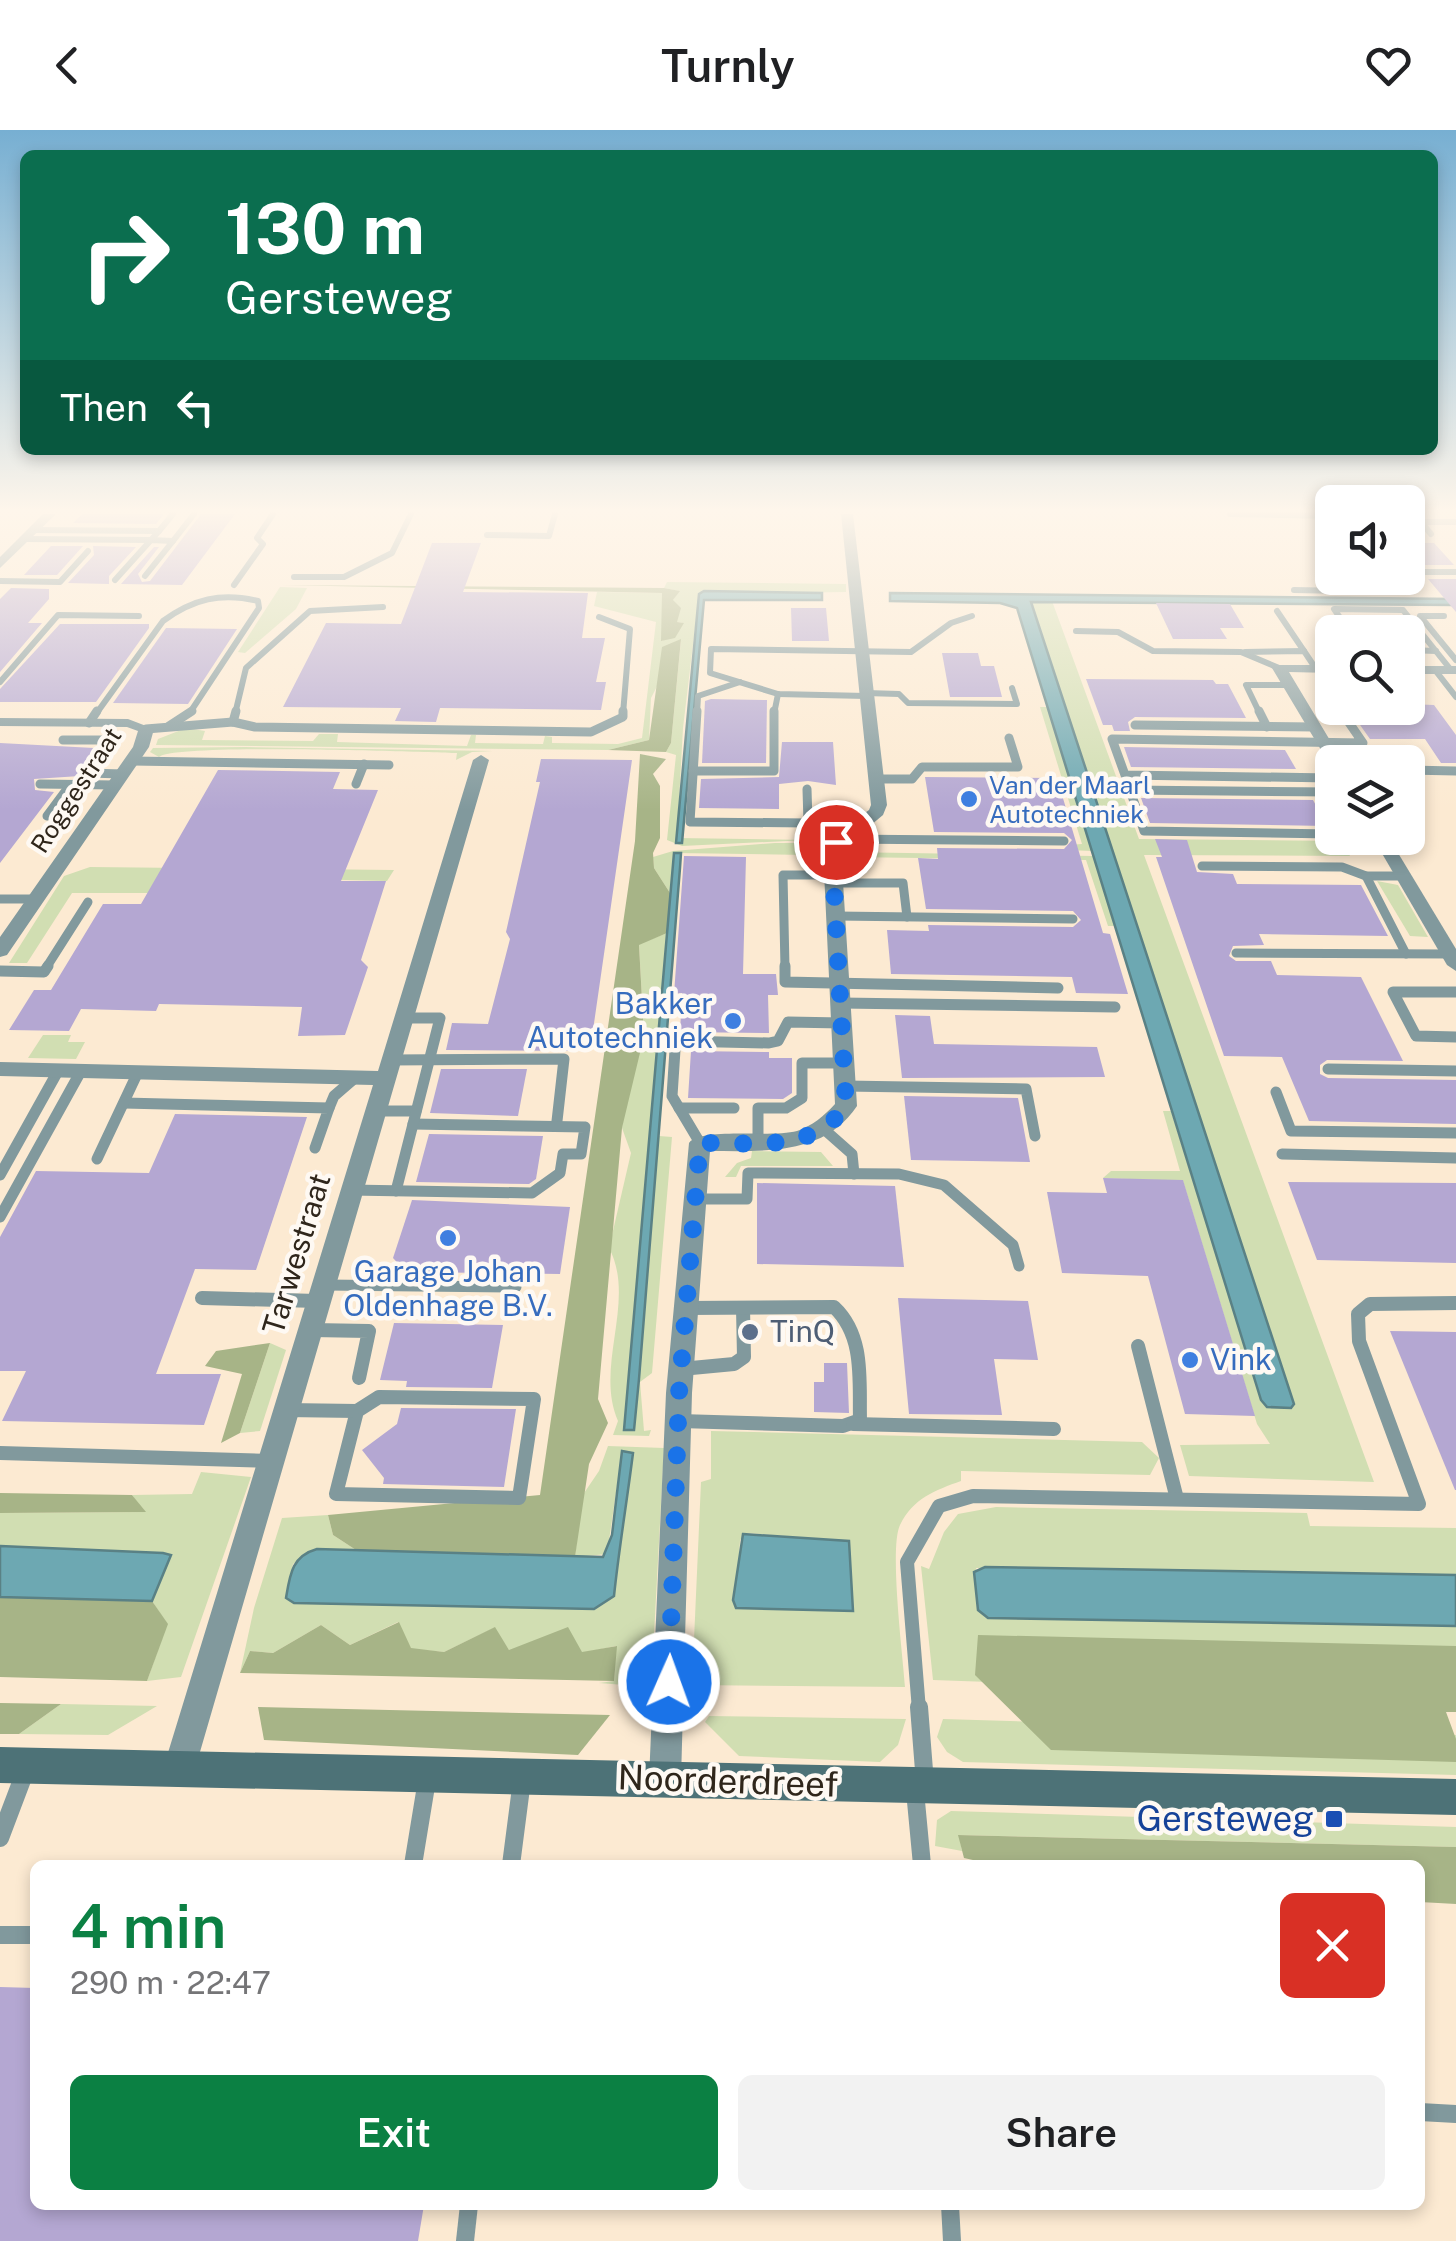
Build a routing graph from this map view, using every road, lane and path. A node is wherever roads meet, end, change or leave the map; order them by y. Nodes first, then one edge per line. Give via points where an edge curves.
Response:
1 (174, 613) edge
2 (256, 613) edge
3 (308, 613) edge
4 (856, 613) edge
5 (1279, 613) edge
6 (139, 616) dead end
7 (972, 616) dead end
8 (1444, 616) dead end
9 (600, 618) dead end
10 (1076, 631) dead end
11 (1425, 637) edge
12 (1425, 651) edge
13 (1436, 651) junction
14 (860, 652) junction
15 (1241, 652) junction
16 (1304, 652) junction
17 (1315, 661) edge
18 (1451, 663) edge
19 (1279, 668) junction
20 (1425, 668) edge
21 (1315, 669) edge
22 (0, 682) edge
23 (740, 682) junction
24 (1289, 685) junction
25 (1452, 687) edge
26 (1012, 688) dead end
27 (778, 694) junction
28 (866, 695) junction
29 (1456, 697) edge
30 (0, 722) edge
31 (233, 722) junction
32 (89, 723) junction
33 (1135, 725) dead end
34 (1350, 725) edge
35 (1268, 726) junction
36 (1315, 727) junction
37 (155, 728) junction
38 (1009, 738) dead end
39 (63, 740) dead end
40 (1324, 742) junction
41 (1326, 745) edge
42 (481, 760) dead end
43 (364, 764) junction
44 (389, 765) dead end
45 (1425, 770) edge
46 (693, 771) junction
47 (1456, 771) edge
48 (123, 773) junction
49 (1315, 778) edge
50 (876, 779) junction
51 (40, 784) dead end
52 (70, 784) junction
53 (356, 784) dead end
54 (806, 789) dead end
55 (1315, 792) edge
56 (47, 816) dead end
57 (808, 823) junction
58 (1315, 834) edge
59 (841, 838) junction
60 (1064, 841) dead end
61 (1391, 855) edge
62 (1202, 866) dead end
63 (1366, 876) junction
64 (1404, 876) junction
65 (834, 879) junction
66 (0, 899) edge
67 (36, 899) junction
68 (88, 902) dead end
69 (836, 916) junction
70 (907, 917) junction
71 (1073, 919) dead end
72 (1450, 947) edge
73 (0, 951) edge
74 (1236, 953) dead end
75 (1406, 954) junction
76 (0, 971) edge
77 (1058, 988) dead end
78 (1456, 992) edge
79 (841, 1003) junction
80 (1115, 1007) dead end
81 (402, 1018) junction
82 (1456, 1037) edge
83 (429, 1060) junction
84 (0, 1069) edge
85 (387, 1069) junction
86 (1328, 1069) dead end
87 (58, 1071) junction
88 (81, 1071) junction
89 (1456, 1071) edge
90 (138, 1072) junction
91 (844, 1075) junction
92 (356, 1077) junction
93 (1276, 1092) dead end
94 (124, 1102) junction
95 (328, 1108) junction
96 (679, 1108) junction
97 (734, 1108) dead end
98 (374, 1111) junction
99 (414, 1118) junction
100 (557, 1121) dead end
101 (826, 1130) junction
102 (1456, 1133) edge
103 (1035, 1136) dead end
104 (758, 1142) junction
105 (700, 1143) junction
106 (315, 1148) dead end
107 (1282, 1154) dead end
108 (1456, 1158) edge
109 (97, 1159) dead end
110 (854, 1174) junction
111 (0, 1175) edge
112 (350, 1190) junction
113 (396, 1191) junction
114 (695, 1200) junction
115 (0, 1216) edge
116 (1020, 1266) dead end
117 (516, 1288) dead end
118 (320, 1293) junction
119 (202, 1298) dead end
120 (1456, 1303) edge
121 (686, 1308) junction
122 (742, 1308) junction
123 (308, 1330) junction
124 (1138, 1346) dead end
125 (681, 1369) junction
126 (359, 1378) dead end
127 (285, 1410) junction
128 (357, 1410) junction
129 (678, 1421) junction
130 (852, 1424) junction
131 (1054, 1428) dead end
132 (0, 1453) edge
133 (269, 1461) junction
134 (1178, 1499) junction
135 (14, 1765) edge
136 (178, 1769) junction
137 (428, 1774) junction
138 (522, 1776) junction
139 (665, 1779) junction
140 (920, 1787) junction
141 (1456, 1797) edge
142 (0, 1838) edge
143 (414, 1860) edge
144 (513, 1860) edge
145 (922, 1860) edge
146 (0, 1935) edge
147 (30, 1936) edge
148 (1425, 2113) edge
149 (1455, 2118) edge
150 (468, 2210) edge
151 (950, 2210) edge
152 (465, 2241) edge
153 (952, 2241) edge

1 - 32 lane
2 - 37 lane via 192,712
3 - 31 lane via 246,668
4 - 14 street
5 - 16 lane
6 - 22 lane via 58,615
7 - 14 lane via 948,621 922,650
8 - 18 lane via 1420,616
9 - 31 lane via 630,629 622,717 591,732 254,728
10 - 15 lane via 1118,632 1153,651
11 - 13 lane
12 - 13 lane
13 - 18 lane
14 - 23 lane via 711,649 710,673
14 - 28 street
15 - 16 lane
15 - 19 lane
16 - 17 lane
18 - 20 street
18 - 25 lane
19 - 21 street
19 - 24 street
23 - 27 lane
23 - 46 lane via 698,696
24 - 35 lane via 1246,685
24 - 36 street
25 - 29 lane
26 - 28 lane via 1018,704 908,703 899,694
27 - 28 lane
27 - 46 lane via 774,772
28 - 50 street
30 - 32 street, Roggestraat
31 - 37 lane
32 - 37 street, Roggestraat
33 - 35 lane
34 - 40 lane via 1362,743
35 - 36 lane
36 - 40 street
37 - 48 street, Roggestraat
38 - 50 lane via 1018,767 922,766 912,779
39 - 48 lane via 104,740 88,773
40 - 41 street
40 - 49 lane via 1112,739 1125,775
42 - 81 street, Tarwestraat
43 - 44 lane
43 - 48 lane
43 - 53 lane
45 - 47 lane
46 - 57 lane via 690,822
48 - 52 lane
48 - 67 street, Roggestraat
50 - 59 street via 878,812
51 - 52 lane
52 - 56 lane
54 - 57 lane
55 - 58 lane via 1130,790 1144,831
57 - 59 lane
59 - 60 lane
59 - 65 street via 833,846
61 - 64 street
62 - 63 lane via 1342,868
63 - 64 lane
63 - 75 lane
64 - 72 street
65 - 69 street
65 - 70 lane via 903,883
65 - 79 lane via 783,875 785,982
66 - 67 lane
67 - 73 street, Roggestraat
68 - 76 lane via 44,972
69 - 70 lane
69 - 79 street
70 - 71 lane
72 - 75 lane
74 - 75 lane
77 - 79 lane
78 - 82 lane via 1392,992 1416,1036
79 - 80 lane
79 - 91 street
79 - 96 lane via 788,1022 778,1041 676,1045 672,1096
81 - 83 lane via 440,1018
81 - 85 street, Tarwestraat
83 - 85 lane
83 - 99 lane
83 - 100 lane via 564,1059
84 - 87 street
85 - 92 street
85 - 98 street, Tarwestraat
86 - 89 lane
87 - 88 street
87 - 111 lane
88 - 90 street
88 - 115 lane
90 - 92 street
90 - 94 lane
91 - 101 street via 846,1106
91 - 103 lane via 1026,1089
91 - 104 lane via 802,1063 802,1098 786,1108 758,1108
92 - 95 lane
93 - 102 lane via 1291,1131
94 - 95 lane
94 - 109 lane
95 - 106 lane
96 - 97 lane
96 - 105 lane
98 - 99 lane
98 - 112 street, Tarwestraat
99 - 113 lane
99 - 113 lane via 585,1128 581,1154 563,1154 560,1173 532,1192
101 - 104 street via 792,1142
101 - 110 lane via 852,1154
104 - 105 street
105 - 114 street
107 - 108 lane
110 - 114 lane via 748,1173 748,1198
110 - 116 lane via 899,1174 944,1186 1013,1245
112 - 113 lane
112 - 118 street, Tarwestraat
114 - 121 street
117 - 118 lane
118 - 119 lane
118 - 123 street, Tarwestraat
120 - 134 lane via 1370,1304 1358,1314 1359,1341 1419,1504
121 - 122 lane
121 - 125 street
122 - 125 lane via 744,1357
122 - 130 lane via 834,1307 846,1316 856,1344 860,1420
123 - 126 lane via 369,1331
123 - 127 street, Tarwestraat
124 - 134 lane
125 - 129 street
127 - 128 lane
127 - 133 street, Tarwestraat
128 - 128 lane via 379,1396 534,1400 519,1498 336,1494
129 - 130 lane
129 - 139 street
130 - 131 lane
132 - 133 lane
133 - 136 street, Tarwestraat
134 - 140 lane via 973,1496 939,1506 907,1562
135 - 136 street, Noorderdreef
135 - 142 lane
136 - 137 street, Noorderdreef
137 - 138 street, Noorderdreef
137 - 143 lane
138 - 139 street, Noorderdreef
138 - 144 lane
139 - 140 street, Noorderdreef
140 - 141 street, Noorderdreef
140 - 145 lane
146 - 147 lane
148 - 149 lane
150 - 152 lane
151 - 153 lane

